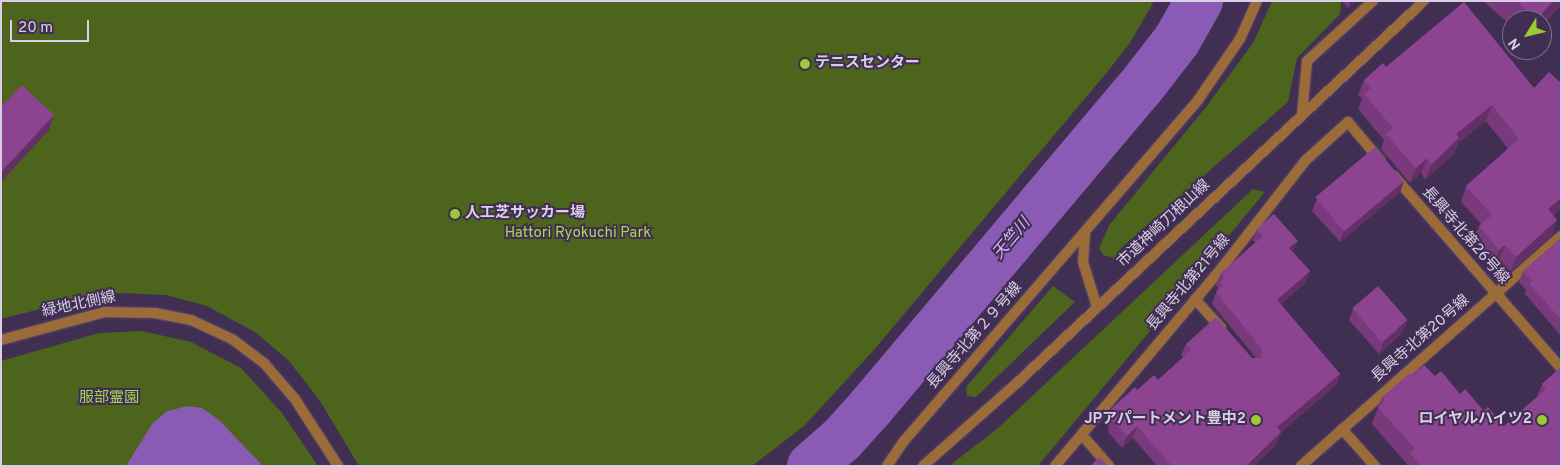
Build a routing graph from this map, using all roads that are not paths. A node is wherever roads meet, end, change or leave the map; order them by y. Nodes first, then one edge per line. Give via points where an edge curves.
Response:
1 (1257, 1) edge
2 (1373, 1) edge
3 (1424, 1) edge
4 (1302, 115) junction
5 (1348, 122) joint
6 (1087, 228) junction
7 (1561, 236) edge
8 (1495, 294) junction
9 (1196, 299) junction
10 (1097, 307) junction
11 (1227, 336) edge
12 (1, 340) edge
13 (1561, 368) edge
14 (1342, 429) junction
15 (1082, 435) junction
16 (338, 466) edge
17 (887, 466) edge
18 (923, 466) edge
19 (1055, 466) edge
20 (1109, 466) edge
21 (1301, 466) edge
22 (1375, 466) edge

1 - 6 street, 長興寺北第２９号線 via 1240,39 1222,68
2 - 4 street via 1307,61
3 - 4 street, 市道神崎刀根山線
4 - 10 street, 市道神崎刀根山線
5 - 8 street, 長興寺北第26号線
5 - 9 street, 長興寺北第21号線 via 1306,160
6 - 10 street, 長興寺北第２９号線 via 1081,251
6 - 17 street, 長興寺北第２９号線 via 904,441
7 - 8 street, 長興寺北第20号線
8 - 13 street, 長興寺北第26号線
8 - 14 street, 長興寺北第20号線
9 - 11 street
9 - 15 street, 長興寺北第21号線
10 - 18 street, 市道神崎刀根山線
12 - 16 street, 緑地北側線 via 106,312 155,313 191,320 232,339 264,363 295,399
14 - 21 street, 長興寺北第20号線
14 - 22 street
15 - 19 street, 長興寺北第21号線
15 - 20 street

